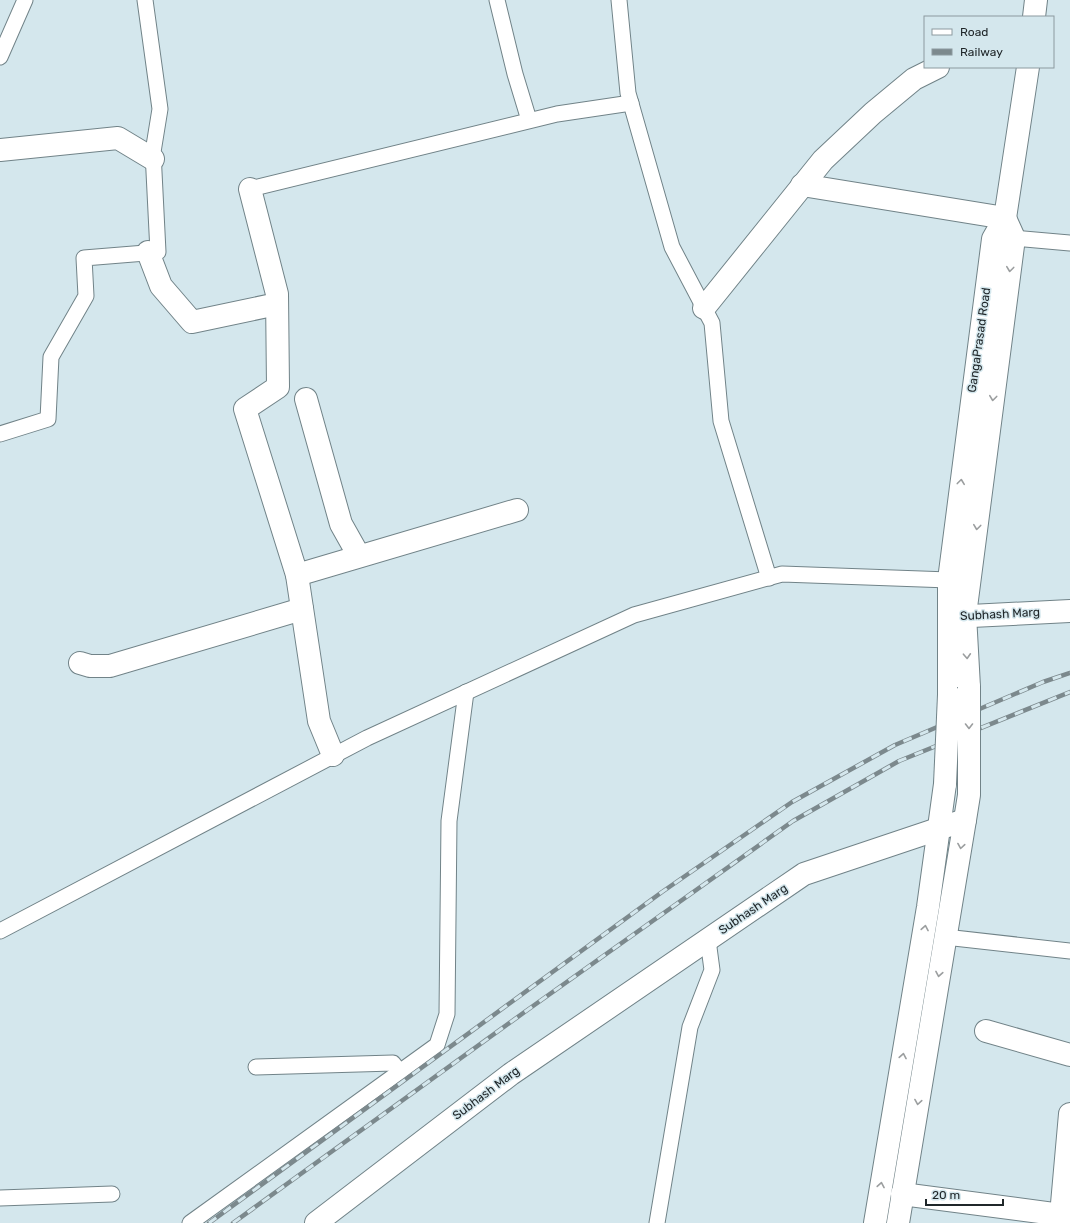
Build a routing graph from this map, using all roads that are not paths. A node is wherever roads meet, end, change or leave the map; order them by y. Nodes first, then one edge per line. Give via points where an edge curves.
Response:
1 (25, 0) edge
2 (145, 0) edge
3 (497, 0) edge
4 (619, 0) edge
5 (1036, 0) edge
6 (1034, 16) edge
7 (0, 57) edge
8 (936, 68) edge
9 (1028, 68) edge
10 (631, 103) junction
11 (529, 120) junction
12 (0, 150) edge
13 (153, 159) junction
14 (802, 185) junction
15 (250, 189) joint
16 (1006, 218) junction
17 (1014, 238) junction
18 (1070, 243) edge
19 (148, 252) junction
20 (277, 304) junction
21 (704, 308) junction
22 (306, 399) dead end
23 (0, 434) edge
24 (517, 510) dead end
25 (359, 556) junction
26 (297, 575) junction
27 (769, 578) junction
28 (949, 580) junction
29 (302, 608) junction
30 (1070, 611) edge
31 (956, 616) junction
32 (80, 663) dead end
33 (466, 692) junction
34 (333, 755) junction
35 (965, 820) junction
36 (939, 829) junction
37 (0, 931) edge
38 (945, 937) junction
39 (708, 940) junction
40 (1070, 951) edge
41 (986, 1031) dead end
42 (1070, 1055) edge
43 (256, 1067) dead end
44 (400, 1072) junction
45 (1070, 1114) edge
46 (112, 1194) dead end
47 (902, 1194) junction
48 (0, 1198) edge
49 (1066, 1216) edge
50 (328, 1219) edge
51 (190, 1223) edge
52 (657, 1223) edge
53 (875, 1223) edge
54 (898, 1223) edge

1 - 7 lane
2 - 13 lane via 160,109
3 - 11 lane
4 - 10 lane
5 - 6 street
8 - 14 street via 914,78 873,113 823,160
9 - 16 street, GangaPrasad Road
10 - 11 lane
10 - 21 lane via 672,247
11 - 15 lane
12 - 13 street via 118,138
13 - 19 lane via 158,252
14 - 16 street
14 - 21 street
15 - 20 street via 277,294
16 - 17 street
28 -> 16 street, GangaPrasad Road via 993,240
17 - 18 lane
17 -> 31 street
19 - 20 street via 161,286 192,322
19 - 23 lane via 84,258 86,296 51,357 48,419
20 - 26 street via 278,387 245,409
21 - 27 lane via 712,323 721,421
22 - 25 street via 341,524
24 - 25 street
25 - 26 street
26 - 29 street
27 - 28 lane via 782,574
27 - 33 lane via 634,615
28 - 31 street, GangaPrasad Road
29 - 32 street via 110,666
29 - 34 street via 319,721
30 - 31 street, Subhash Marg
31 -> 35 street, bridge via 969,687 969,795
31 - 36 street, Subhash Marg, bridge via 948,695 945,784
33 - 34 lane
33 - 44 lane via 449,821 447,1014 437,1045
34 - 37 lane
35 - 36 street
35 -> 38 street
36 - 39 street, Subhash Marg via 804,874
53 -> 36 street
38 - 40 lane
38 -> 47 street
39 - 50 street, Subhash Marg via 511,1074
39 - 52 lane via 712,970 690,1028
41 - 42 street
43 - 44 lane via 393,1063
44 - 51 lane
45 - 49 street
46 - 48 lane
47 - 49 street
47 - 54 street

